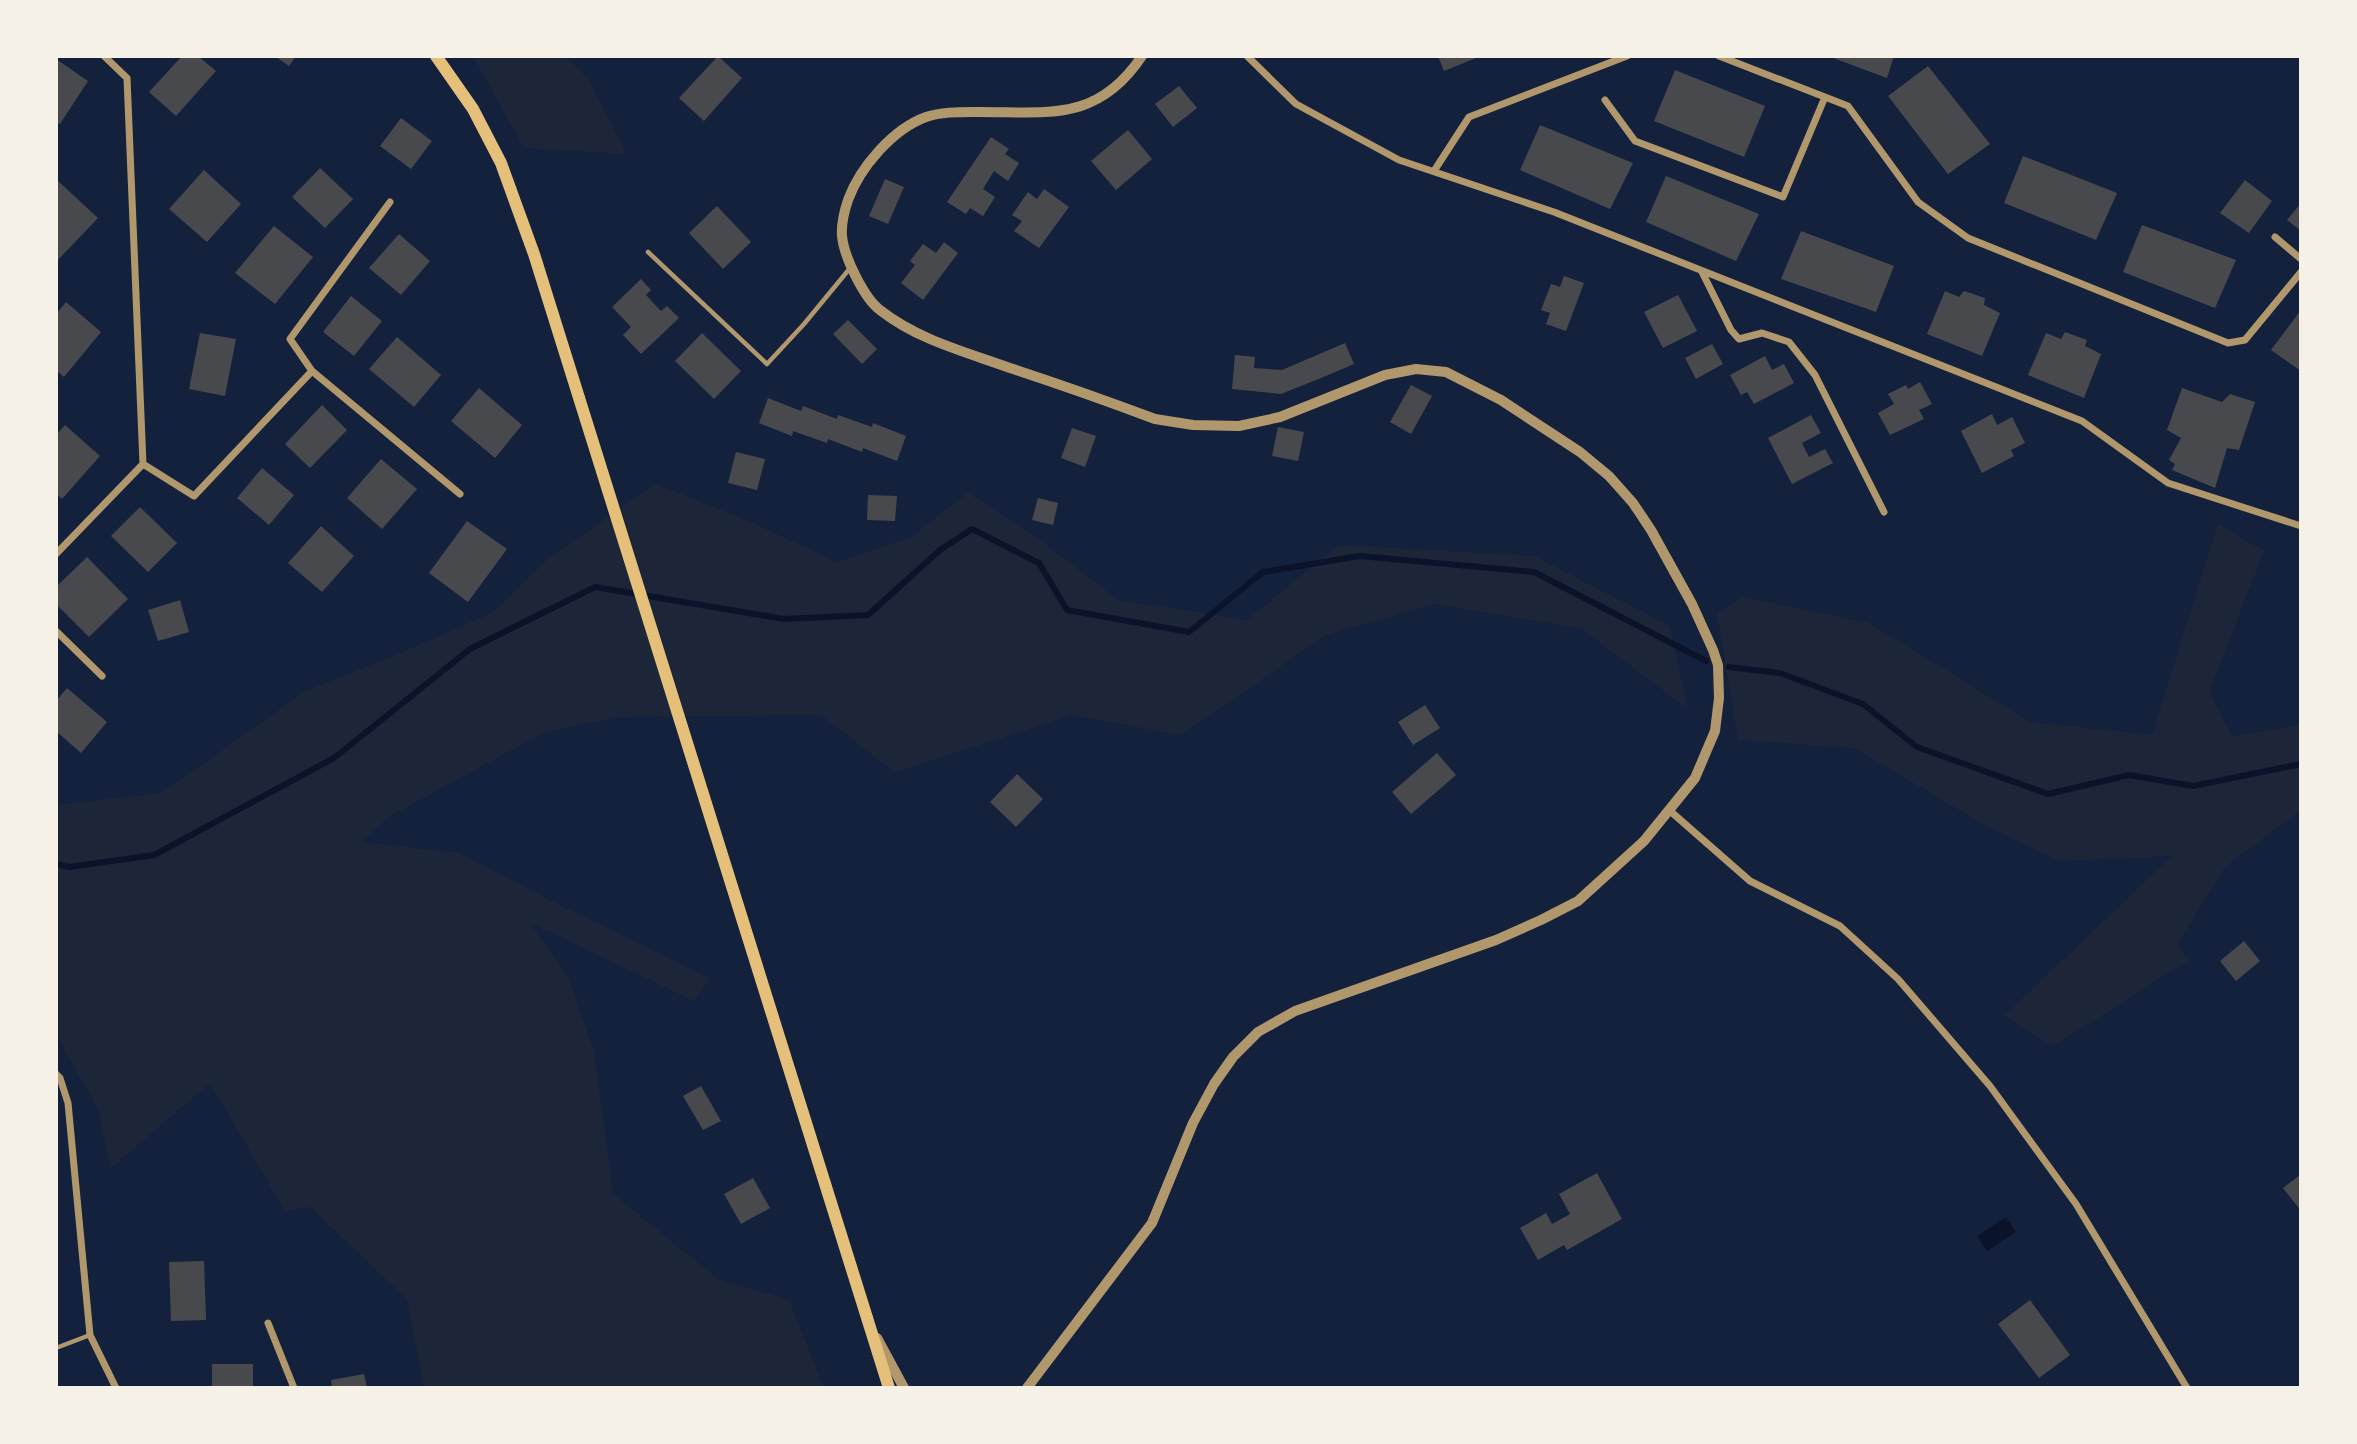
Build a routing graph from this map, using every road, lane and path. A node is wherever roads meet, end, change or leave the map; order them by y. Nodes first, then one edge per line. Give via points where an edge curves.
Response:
1 (104, 56) edge
2 (436, 56) edge
3 (1142, 56) edge
4 (1247, 56) edge
5 (1627, 56) edge
6 (1719, 56) edge
7 (1825, 97) junction
8 (1605, 100) dead end
9 (1434, 171) junction
10 (390, 202) dead end
11 (2275, 237) dead end
12 (648, 252) dead end
13 (2301, 259) edge
14 (851, 266) junction
15 (1701, 271) junction
16 (2301, 272) edge
17 (312, 371) junction
18 (143, 464) junction
19 (460, 494) dead end
20 (1884, 512) dead end
21 (2301, 526) edge
22 (56, 554) edge
23 (56, 631) edge
24 (103, 676) dead end
25 (1669, 810) junction
26 (56, 1074) edge
27 (268, 1323) dead end
28 (870, 1324) junction
29 (90, 1335) junction
30 (56, 1348) edge
31 (116, 1388) edge
32 (294, 1388) edge
33 (889, 1388) edge
34 (904, 1388) edge
35 (1027, 1388) edge
36 (2187, 1388) edge

1 - 18 street via 127,78
2 - 28 main road via 473,109 501,163 534,254
3 - 14 street via 1110,92 1079,107 1055,113 949,112 905,127 852,191 842,238
4 - 9 street via 1296,104 1399,160
5 - 9 street via 1469,117
6 - 7 street
7 - 8 street via 1783,197 1635,141
7 - 16 street via 1849,106 1918,202 1968,238 2228,343 2245,340
9 - 15 street via 1554,212
10 - 17 street via 290,339
11 - 13 street
12 - 14 lane via 767,364
14 - 25 street via 878,309 935,342 1155,419 1239,426 1280,417 1385,375 1416,369 1446,372 1501,400 1580,453 1633,503 1692,604 1713,650 1719,698 1715,731 1695,778
15 - 20 street via 1739,339 1762,333 1789,342 1815,375
15 - 21 street via 2082,421 2168,483
17 - 18 street via 194,496
17 - 19 street
18 - 22 street
23 - 24 street
25 - 35 street via 1644,841 1578,901 1496,940 1295,1011 1258,1031 1214,1084 1152,1223
25 - 36 street via 1750,881 1840,926 1898,978 1990,1086 2076,1204
26 - 29 street via 68,1102
27 - 32 street
28 - 33 main road
28 - 34 street
29 - 30 lane
29 - 31 street

